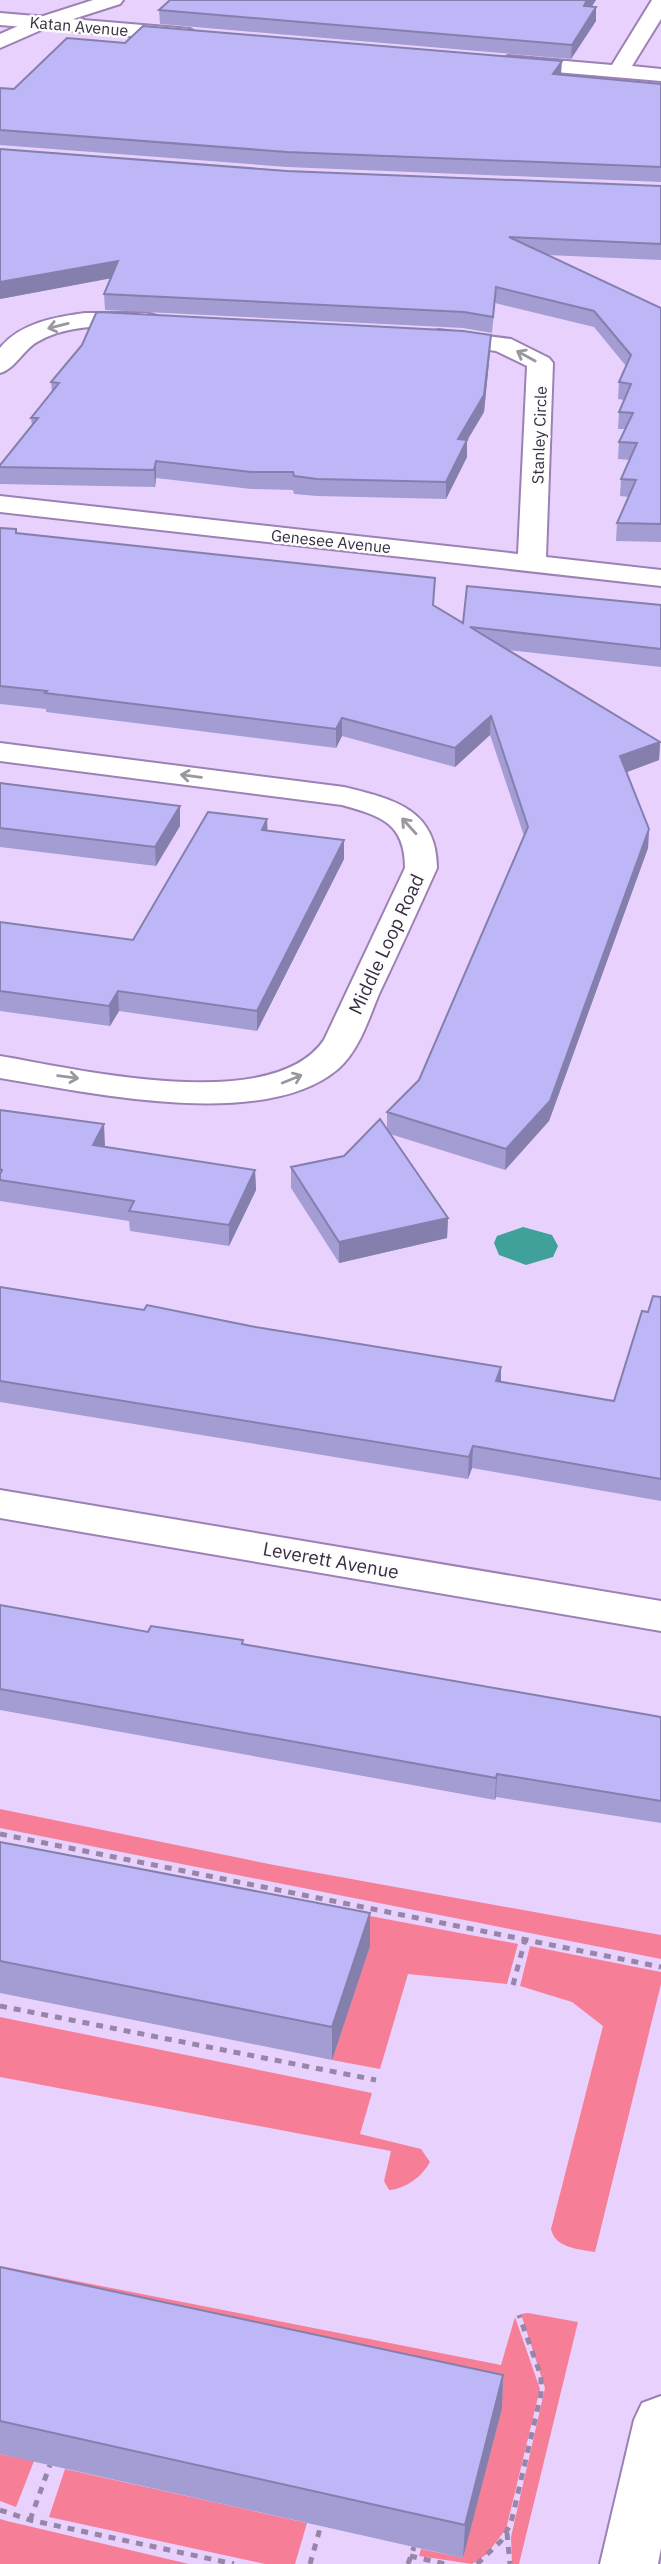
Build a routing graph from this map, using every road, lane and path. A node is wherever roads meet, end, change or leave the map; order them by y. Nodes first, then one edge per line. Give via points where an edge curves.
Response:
1 (33, 0) edge
2 (113, 0) edge
3 (661, 2) edge
4 (0, 19) edge
5 (40, 23) junction
6 (215, 37) edge
7 (0, 42) edge
8 (489, 60) edge
9 (619, 71) junction
10 (661, 75) edge
11 (173, 321) edge
12 (422, 336) edge
13 (0, 365) edge
14 (0, 503) edge
15 (532, 563) junction
16 (661, 578) edge
17 (0, 752) edge
18 (0, 1067) edge
19 (0, 1504) edge
20 (661, 1616) edge
21 (0, 1835) edge
22 (37, 1841) junction
23 (32, 1854) edge
24 (265, 1889) junction
25 (261, 1900) edge
26 (525, 1940) junction
27 (661, 1967) edge
28 (513, 1985) dead end
29 (0, 2006) edge
30 (376, 2080) dead end
31 (519, 2315) dead end
32 (661, 2420) edge
33 (50, 2465) edge
34 (0, 2510) edge
35 (30, 2520) junction
36 (321, 2525) edge
37 (507, 2532) junction
38 (414, 2547) edge
39 (409, 2560) edge
40 (234, 2564) edge
41 (310, 2564) edge
42 (445, 2564) edge
43 (477, 2564) edge
44 (510, 2564) edge
45 (629, 2564) edge

1 - 5 street
2 - 5 street
3 - 9 street
4 - 5 street, Katan Avenue
5 - 6 street, Katan Avenue
5 - 7 street
8 - 9 street
9 - 10 street
11 -> 13 street via 100,319 48,328 27,338
15 -> 12 street, Stanley Circle via 540,363 502,344
14 - 15 street, Genesee Avenue
15 - 16 street, Genesee Avenue
18 -> 17 street, Middle Loop Road via 191,1094 261,1089 295,1079 327,1061 341,1040 421,868 424,849 414,828 396,813 344,796
19 - 20 street, Leverett Avenue
21 - 22 path
22 - 23 path
22 - 24 path
24 - 25 path
24 - 26 path
26 - 27 path
26 - 28 path
29 - 30 path
31 - 37 path via 542,2388
32 - 45 street
33 - 35 path
34 - 35 path
35 - 40 path
36 - 41 path
37 - 43 path
37 - 44 path
38 - 39 path
39 - 42 path

